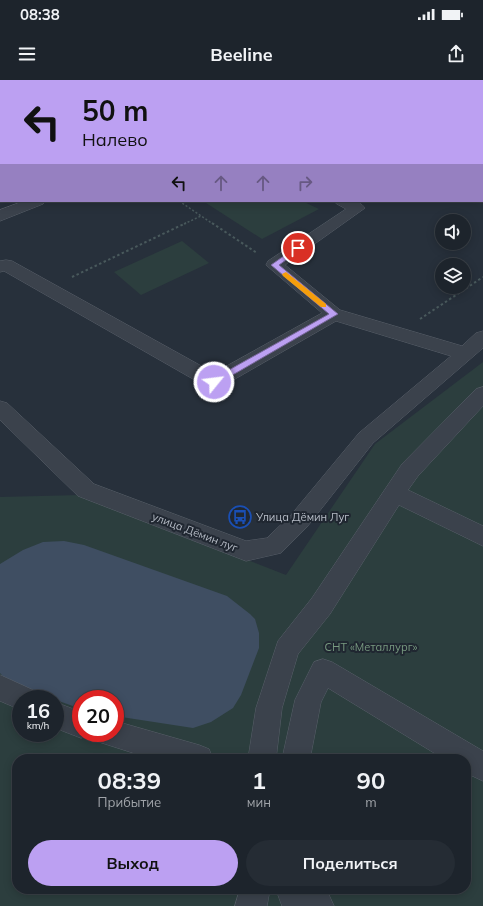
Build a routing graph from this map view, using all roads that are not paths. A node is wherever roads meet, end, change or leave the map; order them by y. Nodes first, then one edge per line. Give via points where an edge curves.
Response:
1 (35, 202) edge
2 (344, 202) edge
3 (0, 216) edge
4 (0, 267) edge
5 (334, 314) junction
6 (483, 337) edge
7 (466, 354) junction
8 (483, 394) edge
9 (0, 408) edge
10 (394, 494) junction
11 (483, 537) edge
12 (0, 687) edge
13 (12, 693) edge
14 (124, 737) edge
15 (182, 754) edge
16 (263, 754) edge
17 (297, 754) edge
18 (461, 754) edge
19 (471, 760) edge
20 (483, 767) edge
21 (254, 894) edge
22 (251, 906) edge

1 - 3 street
2 - 5 street via 357,208 274,265
4 - 5 street via 6,265 214,382
5 - 7 street
6 - 7 street, улица Дёмин луг
7 - 9 street, улица Дёмин луг via 366,438 299,521 273,546 246,551 86,490
8 - 10 street via 410,470
10 - 11 street
10 - 16 street via 321,606 287,649 269,708
12 - 13 street
14 - 15 street
17 - 18 street via 308,700 323,671
19 - 20 street
21 - 22 street

